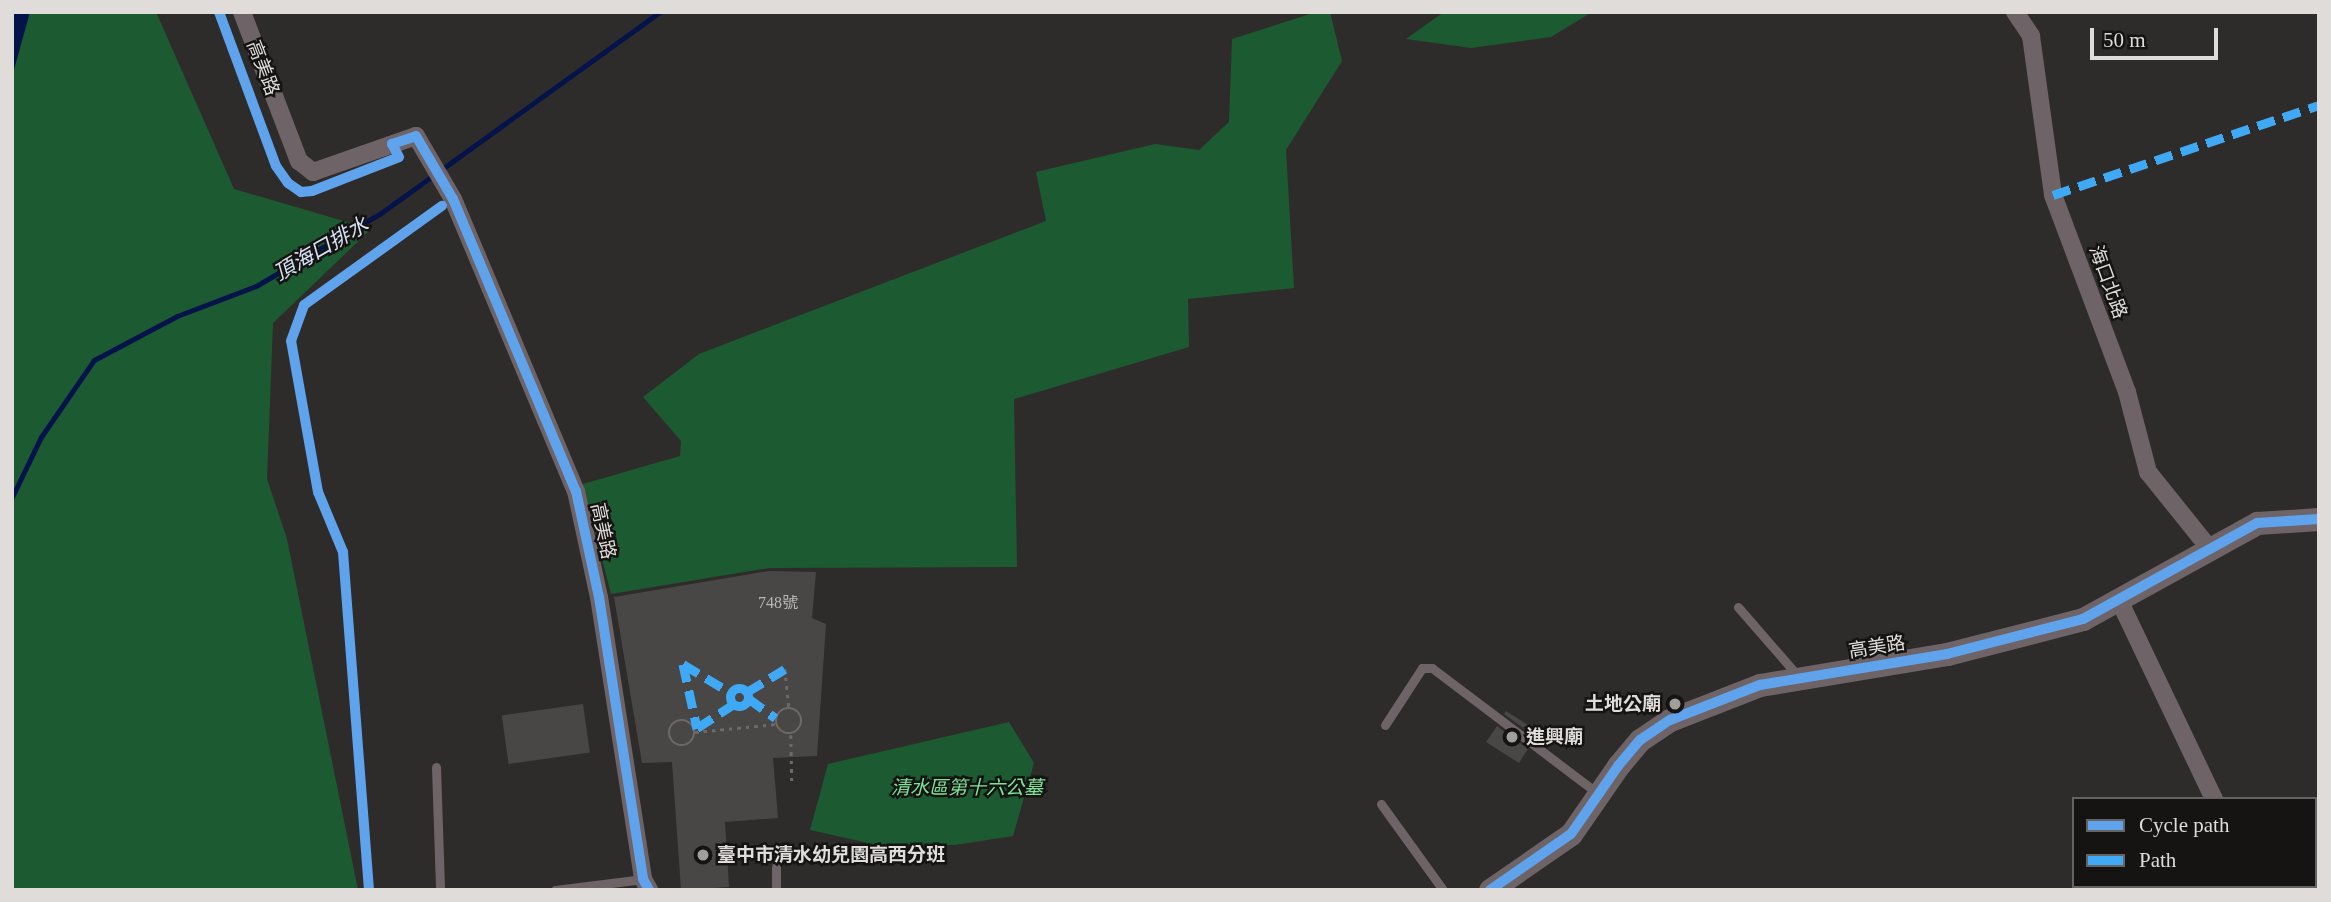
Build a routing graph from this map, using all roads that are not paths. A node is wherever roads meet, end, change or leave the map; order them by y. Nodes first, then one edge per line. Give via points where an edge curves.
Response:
1 (242, 12) edge
2 (2015, 12) edge
3 (2319, 519) edge
4 (2209, 548) junction
5 (2119, 600) junction
6 (1738, 607) dead end
7 (1799, 677) junction
8 (1385, 725) dead end
9 (436, 767) dead end
10 (1598, 794) junction
11 (2213, 797) edge
12 (1381, 804) dead end
13 (776, 867) dead end
14 (646, 884) edge
15 (440, 890) edge
16 (555, 890) edge
17 (776, 890) edge
18 (1443, 890) edge
19 (1490, 890) edge

1 - 14 street, 高美路 via 299,161 313,172 416,136 453,199 576,491 599,597
2 - 4 street, 海口北路 via 2031,36 2053,195 2127,392 2148,472
3 - 4 street, 高美路 via 2257,523
4 - 5 street, 高美路
5 - 7 street, 高美路 via 2083,619 1947,654
5 - 11 street
6 - 7 lane
7 - 10 street, 高美路 via 1760,685 1670,720 1640,740
8 - 10 lane via 1422,668 1432,668
9 - 15 lane
10 - 19 street, 高美路 via 1571,834
12 - 18 lane
13 - 17 lane
14 - 16 lane

